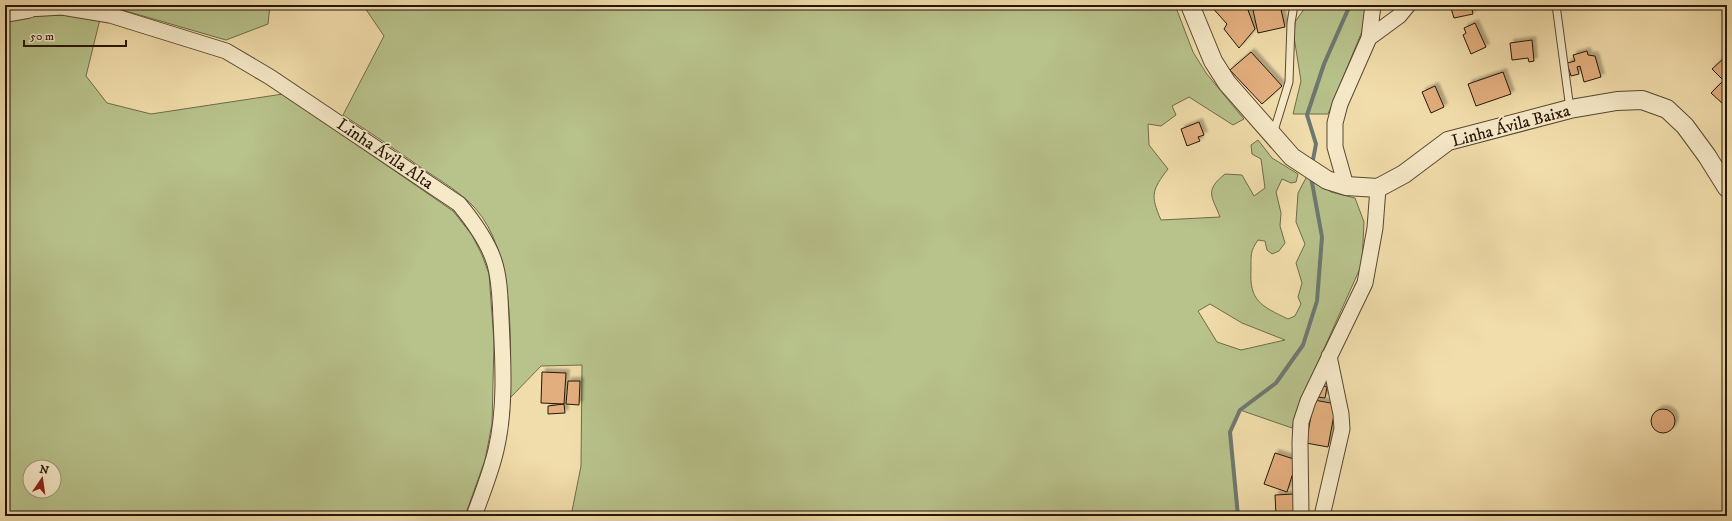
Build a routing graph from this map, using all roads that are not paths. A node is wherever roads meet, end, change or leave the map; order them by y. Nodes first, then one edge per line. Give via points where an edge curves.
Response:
1 (8, 5) edge
2 (1190, 5) edge
3 (1294, 5) edge
4 (1373, 5) edge
5 (1408, 5) edge
6 (1556, 5) edge
7 (28, 9) junction
8 (5, 13) edge
9 (1369, 38) junction
10 (1570, 109) junction
11 (1273, 136) junction
12 (1346, 186) junction
13 (1378, 188) junction
14 (1727, 188) edge
15 (1329, 356) junction
16 (474, 516) edge
17 (1301, 516) edge
18 (1322, 516) edge

1 - 7 street
2 - 11 street via 1213,61 1227,83
3 - 11 lane via 1289,82
4 - 9 street
5 - 9 street via 1399,16
6 - 10 lane
7 - 8 street, Linha Ávila Alta
7 - 16 street, Linha Ávila Alta via 62,7 110,15 226,51 270,77 459,204 471,219 494,261 498,278 502,346 501,402 496,449
9 - 12 street via 1340,104 1335,123 1335,147
10 - 13 street, Linha Ávila Baixa via 1448,141 1404,174
10 - 14 street, Linha Ávila Baixa via 1617,101 1642,100 1667,108 1707,156
11 - 12 street via 1292,157 1327,180
12 - 13 street
13 - 15 street via 1375,228 1365,283
15 - 17 street via 1308,401 1302,422
15 - 18 street via 1342,428

